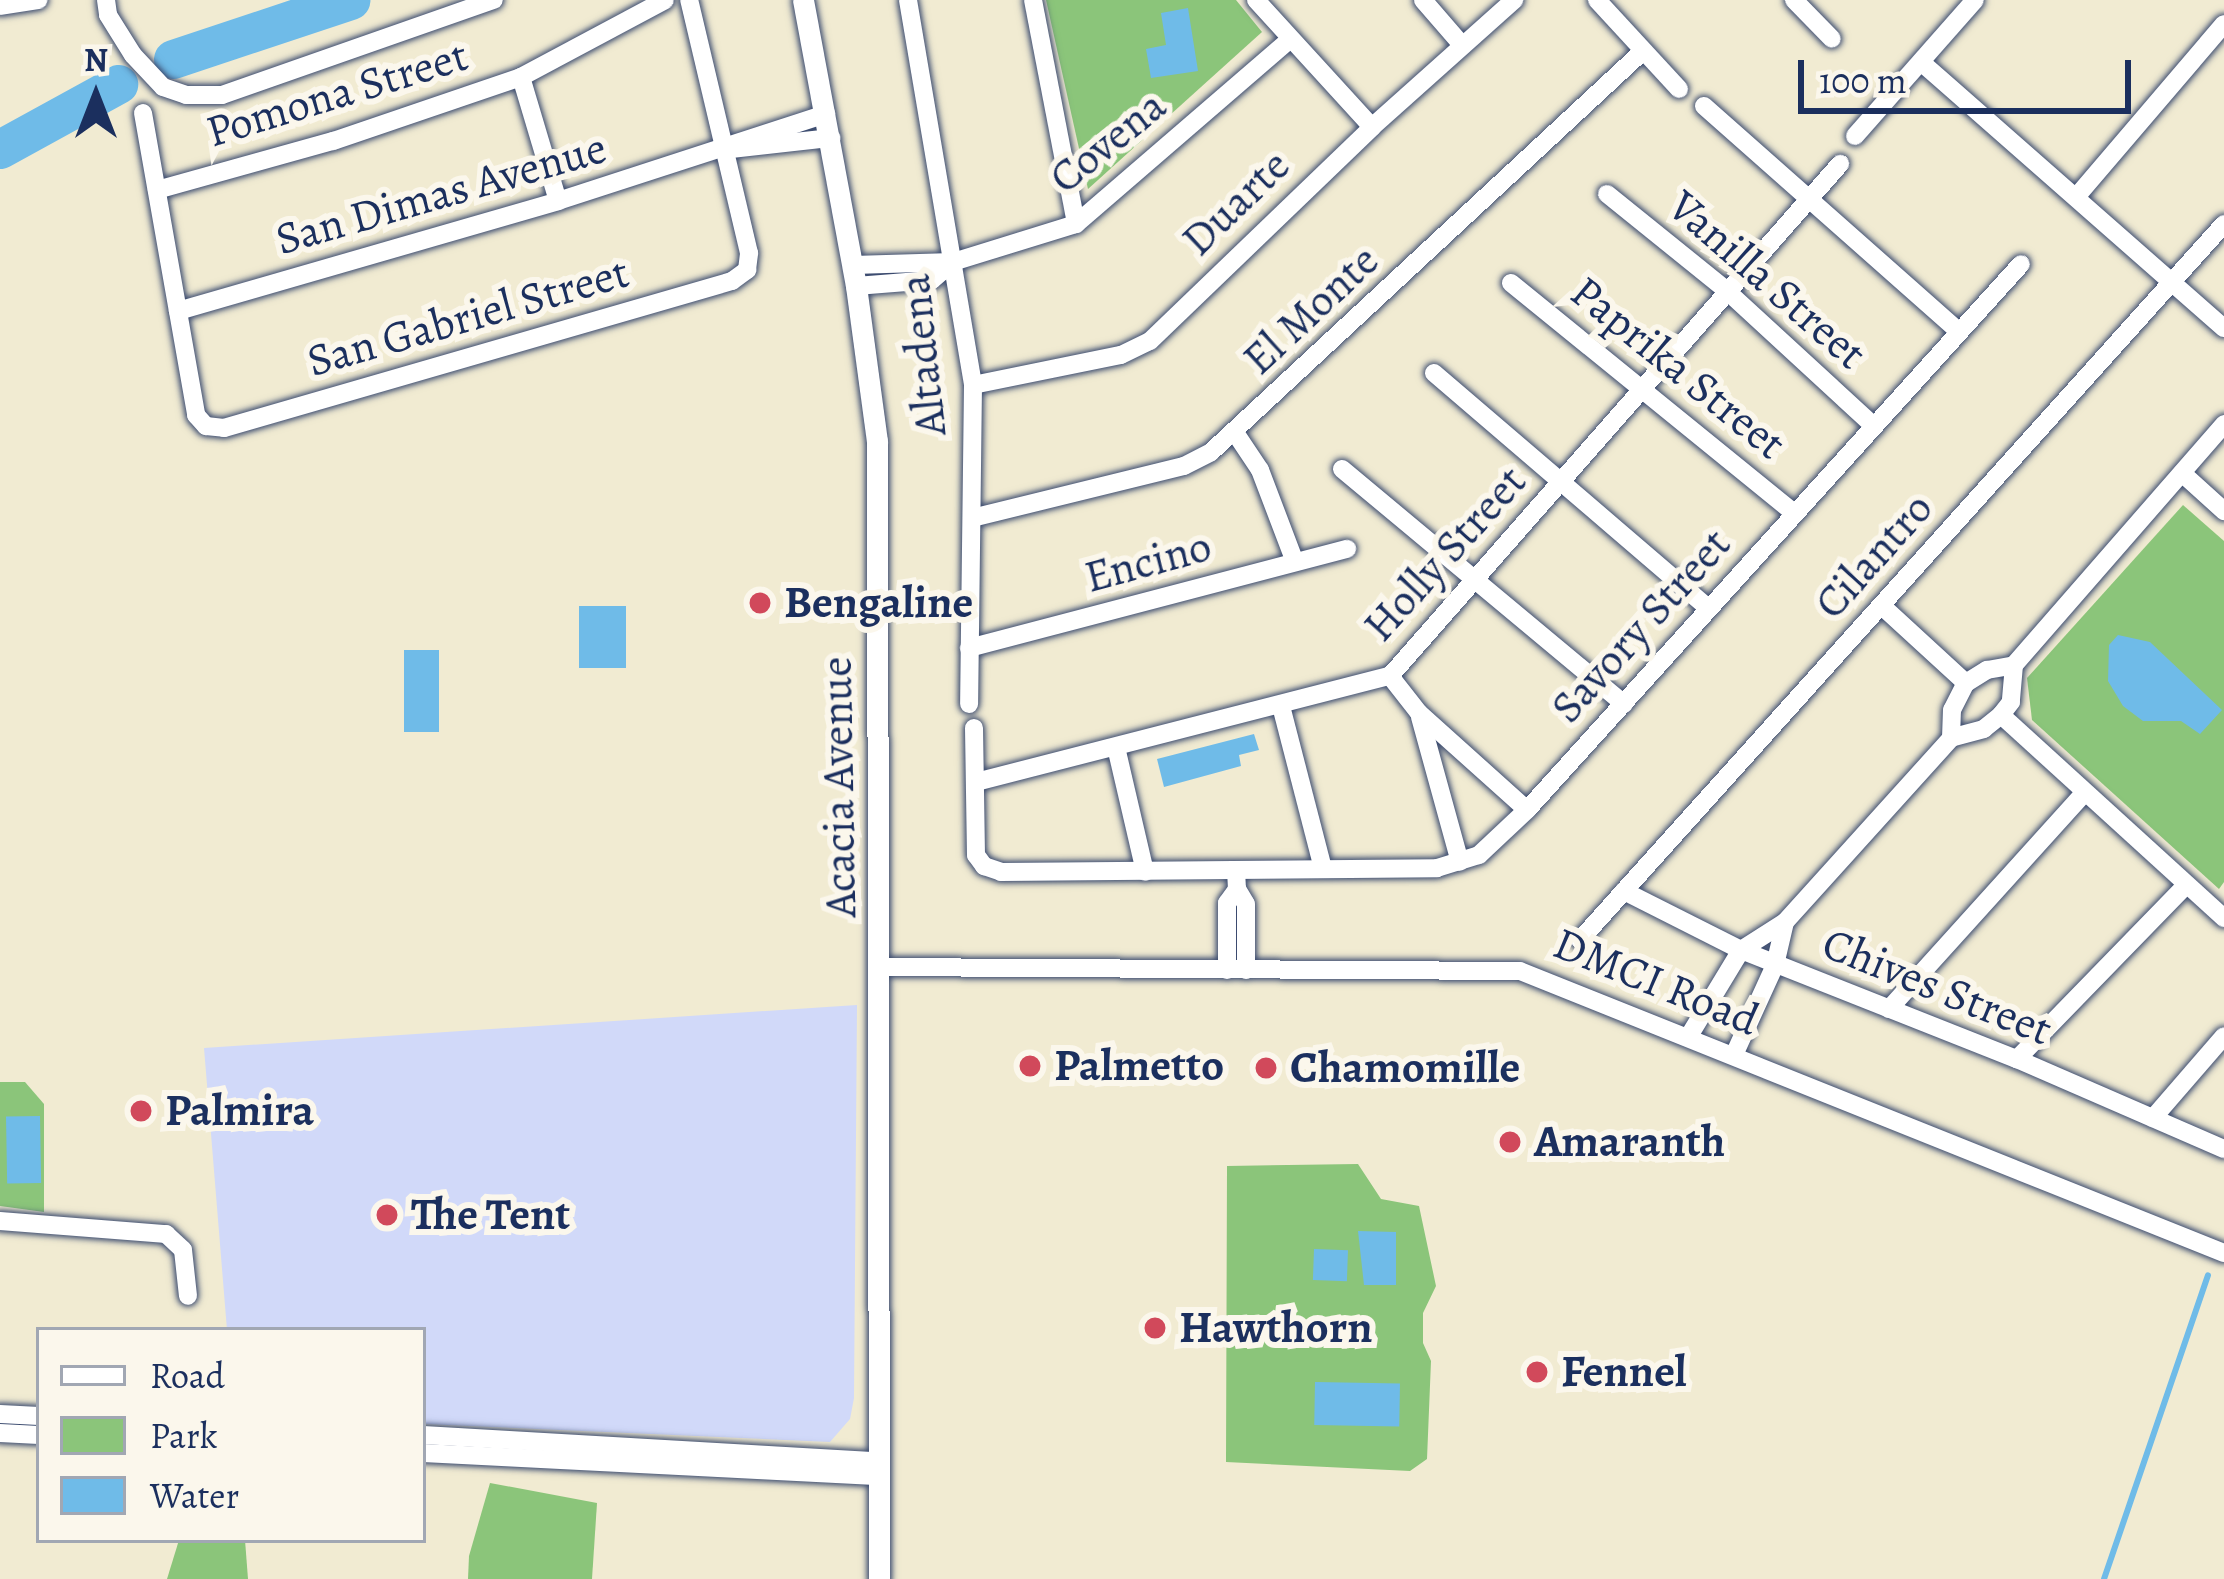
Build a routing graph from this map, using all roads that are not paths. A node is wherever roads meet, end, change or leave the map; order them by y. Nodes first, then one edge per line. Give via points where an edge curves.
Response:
1 (39, 0) edge
2 (106, 0) edge
3 (494, 0) edge
4 (665, 0) edge
5 (689, 0) edge
6 (803, 0) edge
7 (908, 0) edge
8 (1033, 0) edge
9 (1256, 0) edge
10 (1423, 0) edge
11 (1514, 0) edge
12 (1597, 0) edge
13 (1975, 0) edge
14 (1802, 3) edge
15 (0, 6) edge
16 (2224, 24) edge
17 (1832, 39) dead end
18 (1290, 40) junction
19 (1462, 45) junction
20 (1643, 51) junction
21 (1921, 62) junction
22 (521, 77) junction
23 (1679, 88) dead end
24 (1704, 106) dead end
25 (143, 113) dead end
26 (826, 114) junction
27 (1372, 127) junction
28 (787, 135) junction
29 (1856, 136) dead end
30 (830, 138) junction
31 (726, 149) junction
32 (1840, 164) dead end
33 (157, 190) junction
34 (1606, 194) dead end
35 (2077, 196) junction
36 (1810, 197) junction
37 (558, 201) junction
38 (1076, 224) junction
39 (2224, 224) edge
40 (953, 262) junction
41 (2021, 264) dead end
42 (855, 275) junction
43 (1511, 283) dead end
44 (2174, 284) junction
45 (1727, 291) junction
46 (178, 311) junction
47 (2224, 328) edge
48 (1959, 332) junction
49 (1434, 374) dead end
50 (973, 385) junction
51 (1645, 387) junction
52 (2224, 424) edge
53 (1874, 426) junction
54 (1236, 434) junction
55 (1342, 470) dead end
56 (2182, 473) junction
57 (1563, 482) junction
58 (2224, 511) edge
59 (1795, 514) junction
60 (973, 518) junction
61 (1347, 549) dead end
62 (1295, 562) junction
63 (1475, 580) junction
64 (1882, 605) junction
65 (1709, 609) junction
66 (969, 648) junction
67 (2014, 665) junction
68 (1390, 676) junction
69 (1966, 683) junction
70 (969, 704) dead end
71 (1624, 704) junction
72 (1281, 706) junction
73 (1419, 712) junction
74 (2001, 715) junction
75 (974, 728) dead end
76 (1952, 738) junction
77 (1116, 747) junction
78 (976, 782) junction
79 (2085, 792) junction
80 (1527, 810) junction
81 (1460, 862) junction
82 (1323, 868) junction
83 (1145, 872) junction
84 (1236, 880) junction
85 (2186, 884) junction
86 (1624, 891) junction
87 (2224, 918) edge
88 (1785, 922) junction
89 (1580, 940) dead end
90 (1741, 950) junction
91 (1774, 964) junction
92 (880, 967) junction
93 (1237, 970) junction
94 (1889, 1009) junction
95 (1689, 1036) junction
96 (2224, 1036) edge
97 (1734, 1055) junction
98 (2017, 1059) junction
99 (2153, 1118) junction
100 (2224, 1149) edge
101 (0, 1221) edge
102 (2224, 1253) edge
103 (188, 1296) dead end
104 (0, 1414) edge
105 (36, 1416) edge
106 (0, 1433) edge
107 (36, 1435) edge
108 (426, 1436) edge
109 (452, 1445) junction
110 (426, 1452) edge
111 (880, 1469) junction
112 (879, 1579) edge

1 - 15 street
2 - 3 street via 134,55 163,87 186,95 221,95
4 - 22 street, Pomona Street
5 - 31 street
6 - 26 street, Acacia Avenue
7 - 40 street, Altadena
8 - 38 street
9 - 18 street
10 - 19 street
11 - 19 street, Duarte
12 - 20 street
13 - 21 street
14 - 17 street
16 - 35 street
18 - 27 street
18 - 38 street, Covena
19 - 27 street, Duarte
20 - 23 street
20 - 54 street, El Monte
21 - 29 street
21 - 35 street
22 - 33 street, Pomona Street
22 - 37 street
24 - 36 street
25 - 33 street
26 - 28 street, San Dimas Avenue
26 - 30 street, Acacia Avenue
27 - 50 street, Duarte via 1150,340 1120,355
28 - 30 street, San Dimas Avenue
28 - 31 street, San Dimas Avenue
30 - 42 street, Acacia Avenue
31 - 37 street, San Dimas Avenue
31 - 46 street, San Gabriel Street via 749,254 747,270 732,281 224,428 196,415
32 - 36 street, Holly Street
33 - 46 street
34 - 45 street, Vanilla Street
35 - 44 street
36 - 45 street, Holly Street
36 - 48 street
37 - 46 street, San Dimas Avenue
38 - 40 street, Covena
39 - 44 street, Cilantro
40 - 42 street, Covena
40 - 50 street, Altadena
41 - 48 street, Savory Street
42 - 92 street, Acacia Avenue via 877,441
43 - 51 street, Paprika Street
44 - 47 street
44 - 64 street, Cilantro
45 - 51 street, Holly Street
45 - 53 street, Vanilla Street
48 - 53 street, Savory Street
49 - 57 street
50 - 60 street, Altadena
51 - 57 street, Holly Street
51 - 59 street, Paprika Street
52 - 56 street
53 - 59 street, Savory Street
54 - 60 street, El Monte via 1184,466
54 - 62 street via 1260,470
55 - 63 street
56 - 58 street
56 - 67 street
57 - 63 street, Holly Street
57 - 65 street
59 - 65 street, Savory Street
60 - 66 street, Altadena
61 - 62 street, Encino
62 - 66 street, Encino
63 - 68 street, Holly Street
63 - 71 street
64 - 69 street
64 - 86 street, Cilantro
65 - 71 street, Savory Street
66 - 70 street, Altadena
67 - 69 street
67 - 74 street via 2011,702
68 - 72 street, Holly Street
68 - 73 street
69 - 76 street via 1952,710
71 - 80 street, Savory Street
72 - 77 street, Holly Street
72 - 82 street
73 - 80 street
73 - 81 street
74 - 76 street
74 - 79 street
75 - 78 street
76 - 88 street
77 - 78 street, Holly Street
77 - 83 street
78 - 83 street via 976,855 984,866
79 - 85 street
79 - 94 street
80 - 81 street, Savory Street via 1479,855
81 - 82 street
82 - 84 street
83 - 84 street
84 - 93 street via 1227,903
85 - 87 street
85 - 98 street
86 - 89 street, Cilantro
86 - 90 street, Chives Street
88 - 90 street
88 - 91 street
90 - 91 street, Chives Street
90 - 95 street
91 - 94 street, Chives Street
91 - 97 street
92 - 93 street, DMCI Road
92 - 111 street, Acacia Avenue
93 - 95 street, DMCI Road via 1520,970
94 - 98 street, Chives Street
95 - 97 street, DMCI Road
96 - 99 street
97 - 102 street, DMCI Road
98 - 99 street, Chives Street
99 - 100 street, Chives Street
101 - 103 street via 166,1234 183,1250
104 - 105 street
106 - 107 street
108 - 109 street
109 - 110 street
109 - 111 street
111 - 112 street, Acacia Avenue

